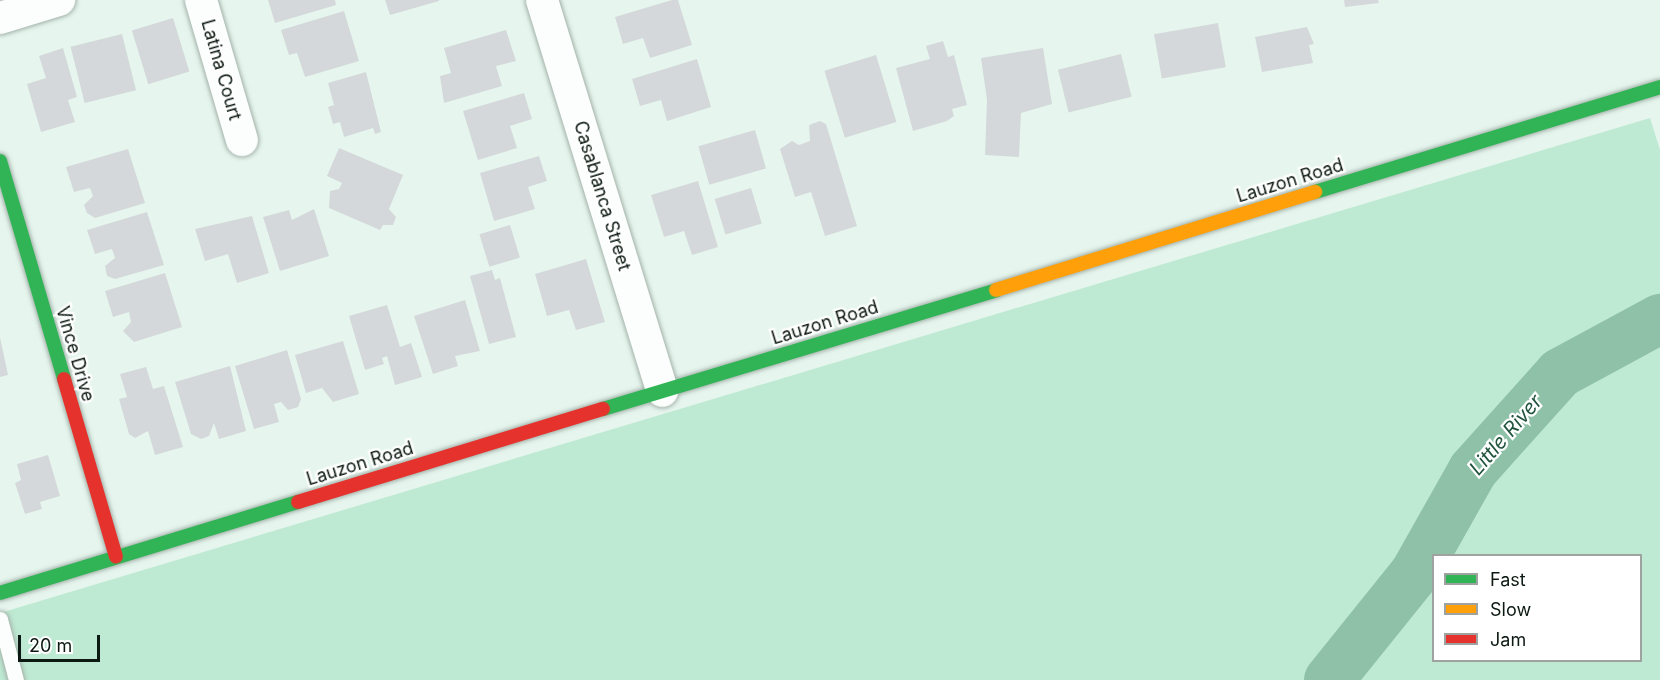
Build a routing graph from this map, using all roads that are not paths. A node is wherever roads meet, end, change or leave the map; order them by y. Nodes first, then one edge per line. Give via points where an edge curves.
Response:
1 (59, 0) edge
2 (201, 0) edge
3 (542, 0) edge
4 (0, 18) edge
5 (1660, 87) edge
6 (242, 140) dead end
7 (0, 161) edge
8 (662, 391) junction
9 (116, 557) junction
10 (0, 592) edge
11 (0, 619) edge
12 (16, 680) edge

1 - 4 street
2 - 6 street, Latina Court
3 - 8 street, Casablanca Street
5 - 8 street, Lauzon Road
7 - 9 street, Vince Drive
8 - 9 street, Lauzon Road
9 - 10 street, Lauzon Road
11 - 12 lane

